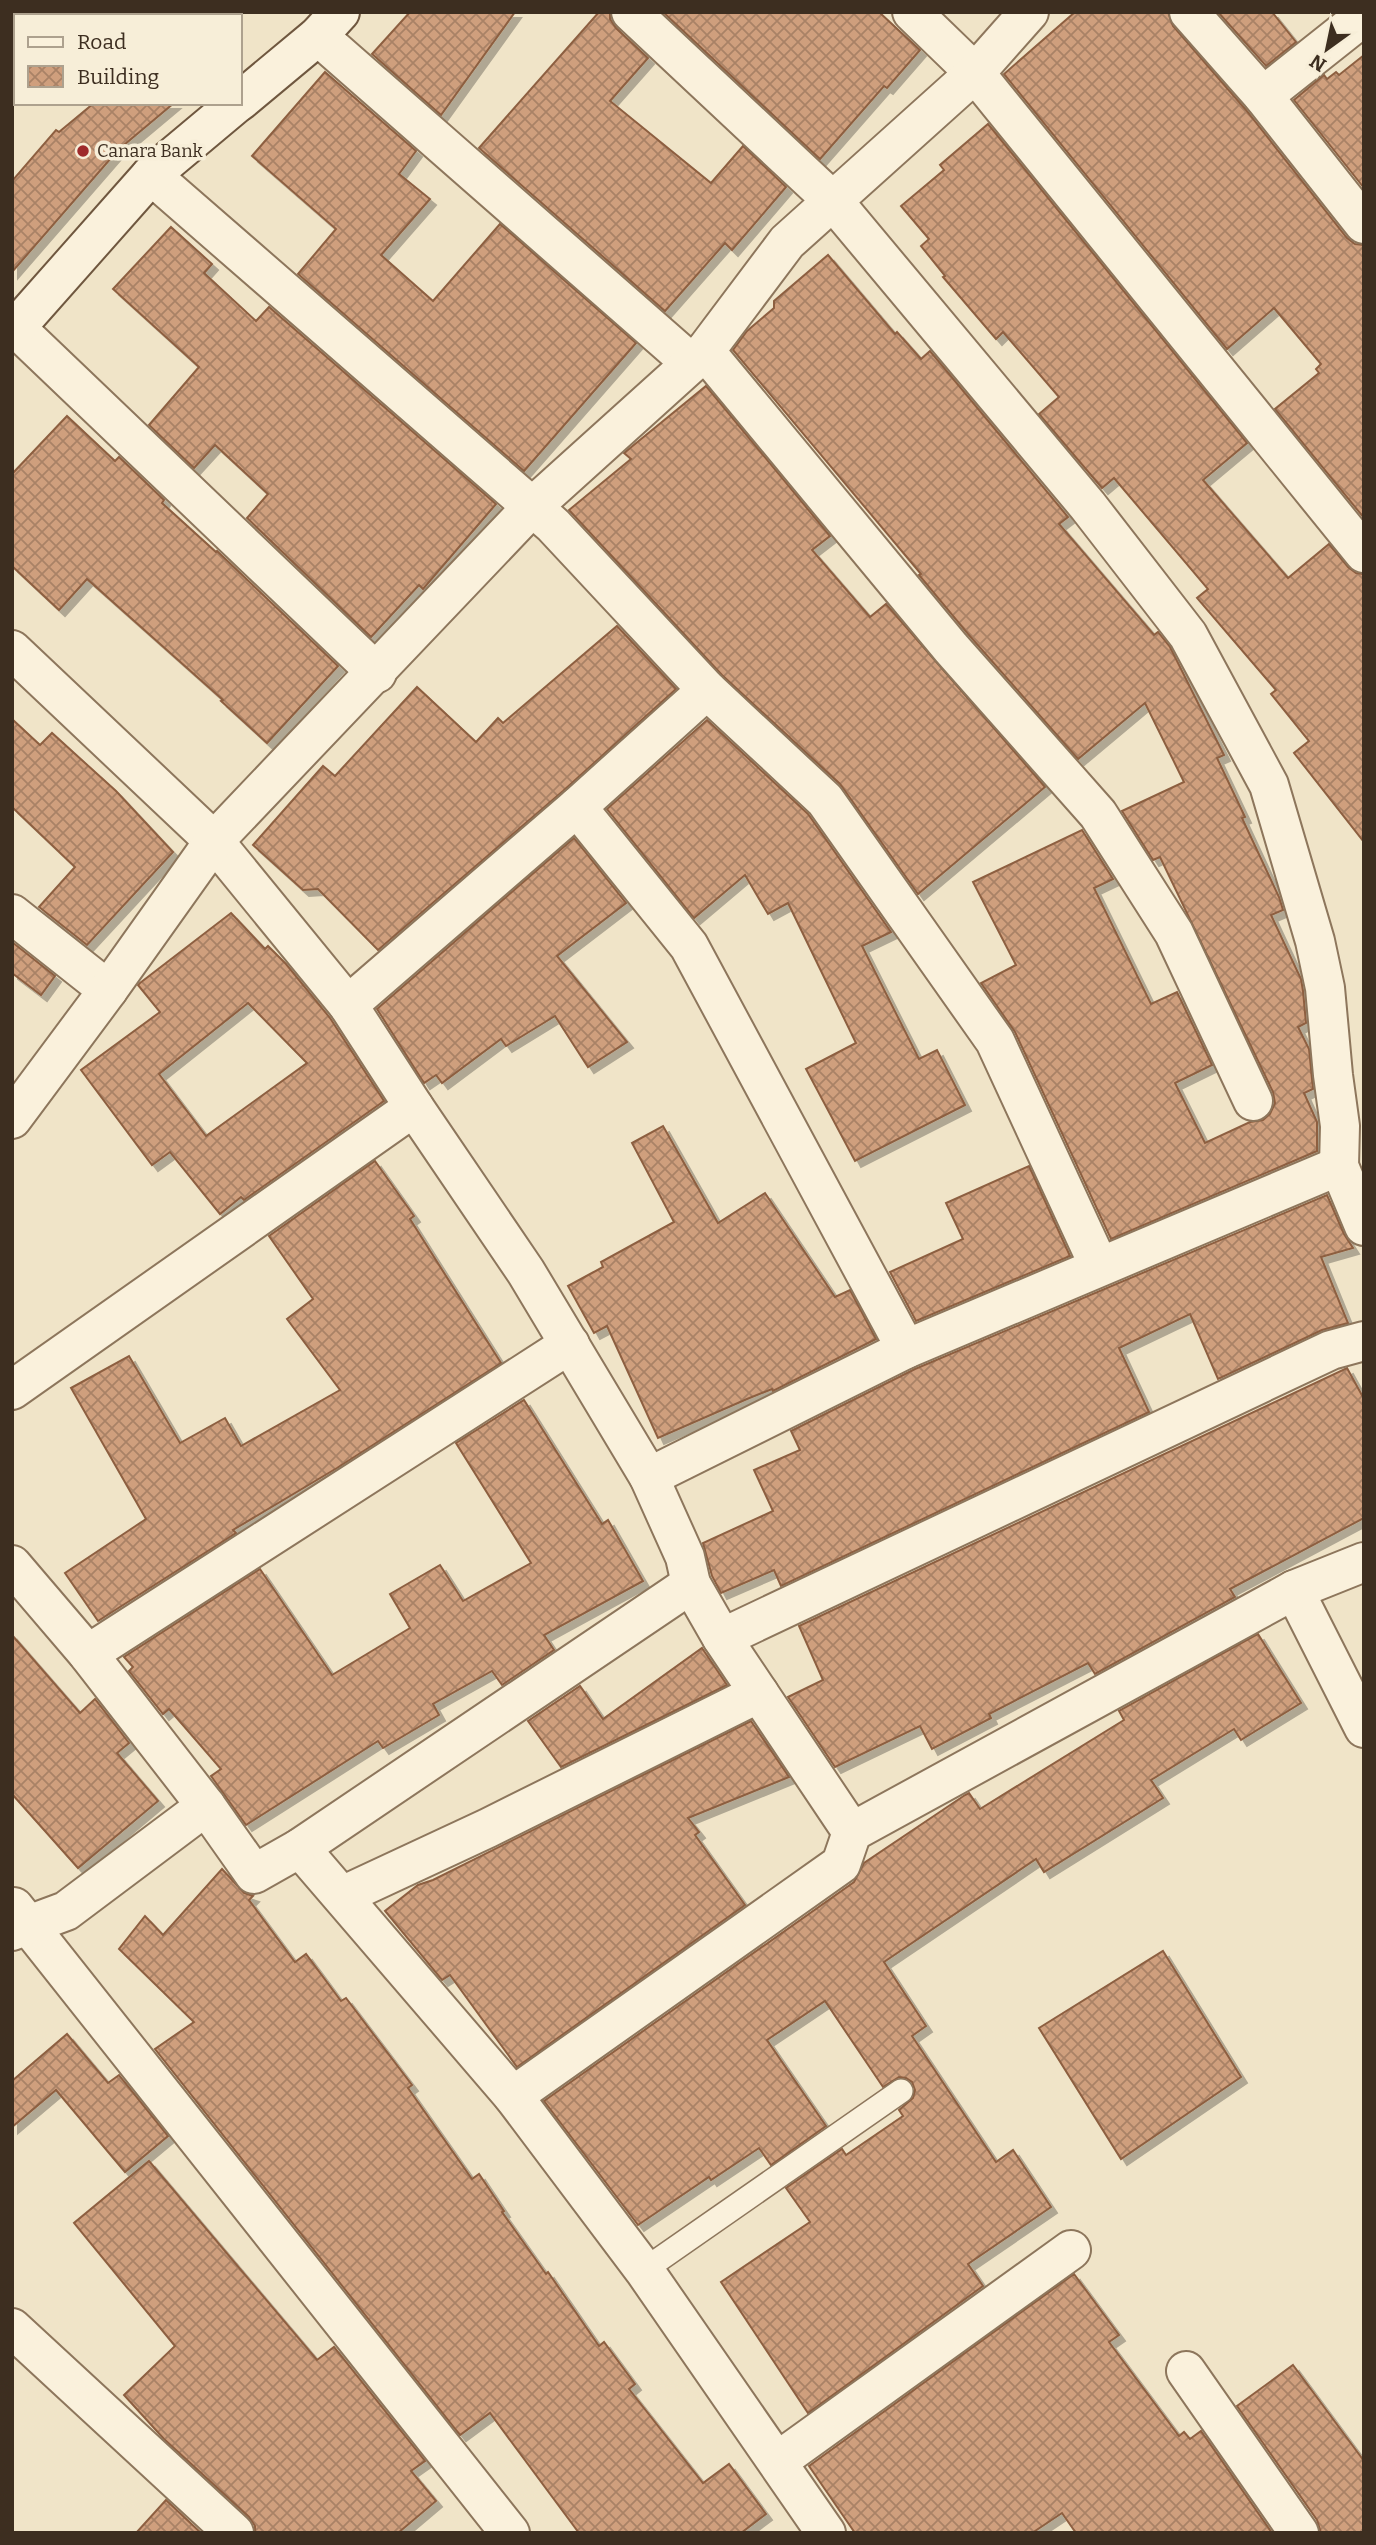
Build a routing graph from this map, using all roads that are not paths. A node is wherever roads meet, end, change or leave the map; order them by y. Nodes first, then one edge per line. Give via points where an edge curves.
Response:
1 (631, 12) edge
2 (912, 12) edge
3 (1029, 12) edge
4 (1189, 12) edge
5 (1364, 16) edge
6 (329, 24) edge
7 (975, 73) junction
8 (242, 95) edge
9 (1263, 96) junction
10 (230, 105) edge
11 (150, 175) junction
12 (834, 202) junction
13 (1364, 224) edge
14 (14, 330) edge
15 (698, 357) junction
16 (532, 508) junction
17 (1364, 553) edge
18 (12, 649) edge
19 (377, 673) junction
20 (707, 690) junction
21 (577, 807) junction
22 (214, 841) junction
23 (12, 914) edge
24 (108, 990) junction
25 (348, 1006) junction
26 (1348, 1068) edge
27 (1253, 1101) dead end
28 (414, 1107) junction
29 (12, 1119) edge
30 (1339, 1166) junction
31 (1364, 1226) edge
32 (1099, 1266) junction
33 (1364, 1341) edge
34 (570, 1344) junction
35 (906, 1349) junction
36 (12, 1390) edge
37 (649, 1477) junction
38 (1364, 1562) edge
39 (12, 1565) edge
40 (691, 1584) junction
41 (1294, 1590) junction
42 (722, 1638) junction
43 (88, 1654) junction
44 (759, 1693) junction
45 (1364, 1728) edge
46 (206, 1806) junction
47 (852, 1832) junction
48 (300, 1847) junction
49 (342, 1896) junction
50 (18, 1920) edge
51 (901, 2091) dead end
52 (513, 2096) junction
53 (1070, 2250) dead end
54 (644, 2270) junction
55 (12, 2328) edge
56 (1186, 2371) dead end
57 (778, 2461) junction
58 (234, 2533) edge
59 (510, 2533) edge
60 (826, 2533) edge
61 (1299, 2533) edge

1 - 12 street
2 - 7 street
3 - 7 street
4 - 9 street
5 - 9 street
6 - 8 street
6 - 15 street
7 - 12 street
7 - 17 street
9 - 13 street
10 - 11 street
11 - 14 street
11 - 16 street
12 - 15 street via 788,243
12 - 26 street via 1088,506 1188,635 1269,785
14 - 19 street
15 - 16 street
15 - 27 street via 1098,814 1174,933
16 - 19 street
16 - 20 street
18 - 22 street
19 - 22 street
20 - 21 street
20 - 32 street via 825,800 995,1041
21 - 25 street
21 - 35 street via 689,946
22 - 24 street
22 - 25 street
23 - 24 street
24 - 29 street
25 - 28 street
26 - 30 street
28 - 34 street
28 - 36 street
30 - 31 street
30 - 32 street
32 - 35 street
33 - 42 street via 1331,1350
34 - 37 street
34 - 43 street
35 - 37 street
37 - 40 street via 685,1558
38 - 41 street
39 - 43 street
40 - 42 street
40 - 48 street
41 - 45 street
41 - 47 street
42 - 44 street
43 - 46 street
44 - 47 street
44 - 49 street
46 - 48 street via 254,1874
46 - 50 street via 66,1911
47 - 52 street via 841,1864
48 - 49 street
49 - 52 street
50 - 59 street
51 - 54 lane
52 - 54 street
53 - 57 street
54 - 57 street
55 - 58 street
56 - 61 street
57 - 60 street

